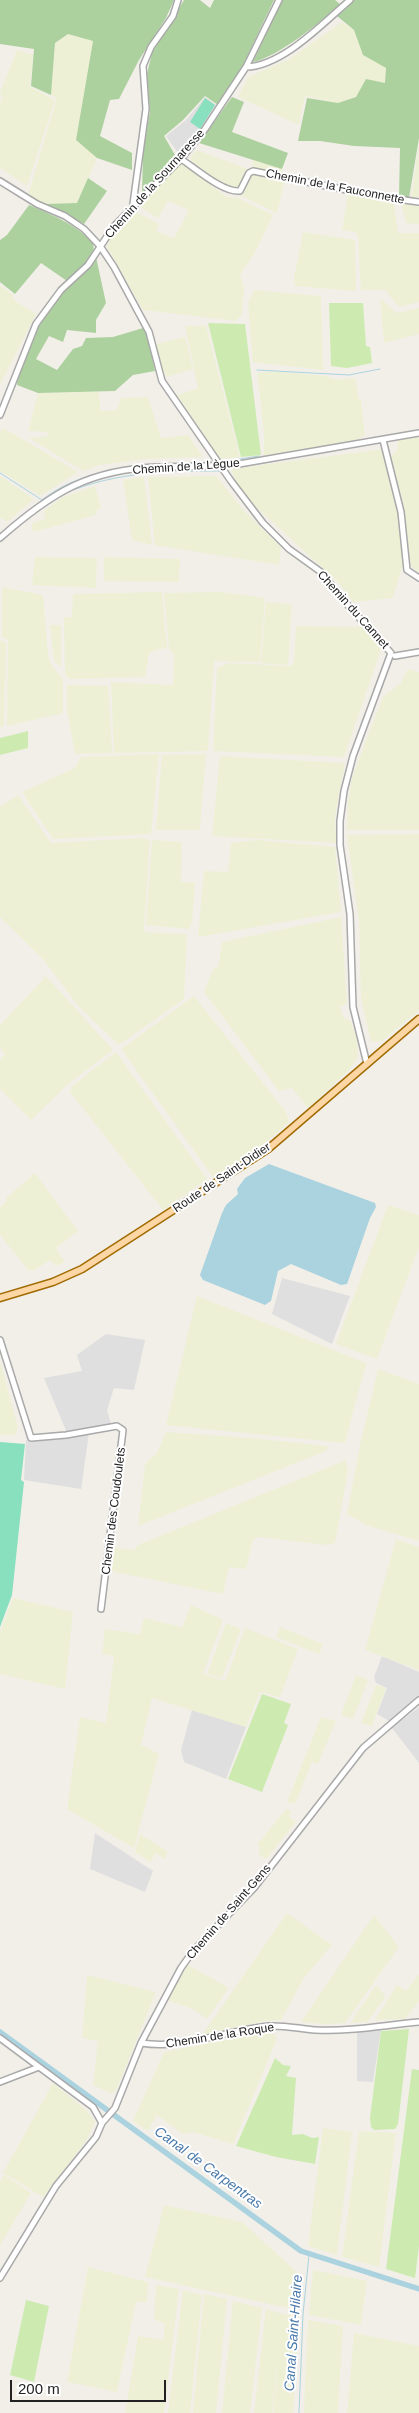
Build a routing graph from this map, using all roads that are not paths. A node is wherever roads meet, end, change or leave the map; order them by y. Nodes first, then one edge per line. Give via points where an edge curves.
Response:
1 (178, 0) edge
2 (279, 0) edge
3 (350, 0) edge
4 (246, 66) junction
5 (181, 159) junction
6 (0, 181) edge
7 (419, 202) edge
8 (133, 205) junction
9 (100, 246) junction
10 (0, 415) edge
11 (419, 433) edge
12 (384, 440) junction
13 (221, 466) junction
14 (0, 538) edge
15 (419, 578) edge
16 (419, 652) edge
17 (395, 656) dead end
18 (419, 1019) edge
19 (368, 1064) junction
20 (0, 1298) edge
21 (0, 1340) edge
22 (101, 1609) dead end
23 (419, 1700) edge
24 (419, 2022) edge
25 (0, 2038) edge
26 (140, 2043) junction
27 (39, 2067) junction
28 (0, 2082) edge
29 (102, 2124) junction
30 (0, 2278) edge

1 - 8 street via 173,16 143,66 146,110
2 - 4 street, Chemin de la Sournaresse
3 - 4 street via 273,60
4 - 5 street, Chemin de la Sournaresse
5 - 7 street, Chemin de la Fauconnette via 235,191 240,191 253,171
5 - 8 street, Chemin de la Sournaresse
6 - 9 street, Chemin du Cannet via 37,204 65,216
8 - 9 street, Chemin de la Sournaresse
9 - 10 street, Chemin de la Sournaresse via 88,265 43,311
9 - 13 street, Chemin du Cannet via 149,332 162,380
11 - 12 street, Chemin de la Lègue
12 - 13 street, Chemin de la Lègue
12 - 15 street via 402,512 407,570
13 - 14 street, Chemin de la Lègue via 135,469 86,479 56,494
13 - 19 street, Chemin du Cannet via 263,522 290,549 321,572 391,653 353,756 340,821 340,845 350,914 353,1007
16 - 17 street
18 - 19 main road, Route de Saint-Didier
19 - 20 main road, Route de Saint-Didier via 268,1149 117,1248 68,1276
21 - 22 street, Chemin des Coudoulets via 31,1438 117,1426 123,1430
23 - 26 street, Chemin de Saint-Gens via 363,1748 254,1888 193,1951 168,1988
24 - 26 street, Chemin de la Roque via 330,2030 271,2026 157,2046
25 - 27 street
26 - 29 street, Chemin de Saint-Gens via 113,2110
27 - 28 street
27 - 29 street via 93,2107
29 - 30 street, Chemin de Saint-Gens via 96,2137 56,2186

